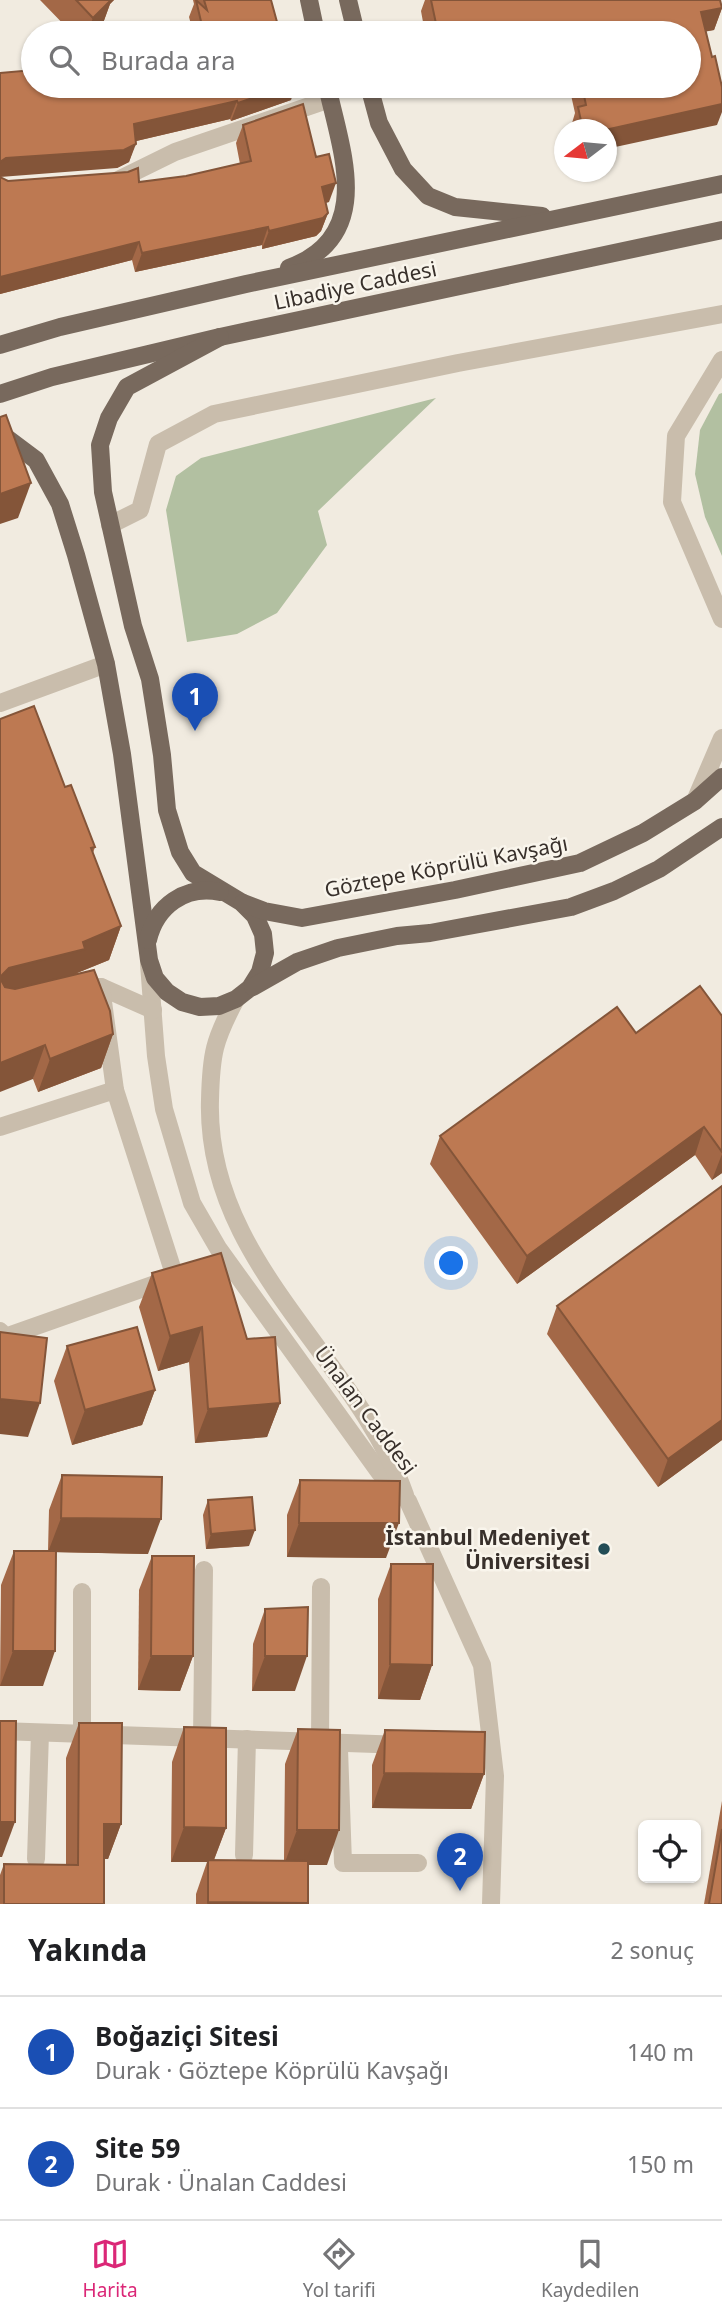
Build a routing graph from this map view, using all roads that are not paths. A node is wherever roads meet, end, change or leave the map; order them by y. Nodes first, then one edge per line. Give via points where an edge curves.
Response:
1 (309, 0) edge
2 (348, 0) edge
3 (357, 0) edge
4 (313, 21) edge
5 (353, 21) edge
6 (356, 21) edge
7 (314, 98) edge
8 (330, 98) edge
9 (372, 98) edge
10 (107, 180) edge
11 (722, 184) edge
12 (559, 218) junction
13 (722, 230) edge
14 (722, 241) edge
15 (597, 258) junction
16 (246, 284) junction
17 (722, 314) edge
18 (220, 337) junction
19 (0, 345) edge
20 (722, 360) edge
21 (0, 394) edge
22 (0, 433) edge
23 (110, 525) junction
24 (722, 620) edge
25 (106, 664) junction
26 (0, 703) edge
27 (722, 738) edge
28 (722, 777) edge
29 (695, 801) junction
30 (722, 827) edge
31 (225, 893) junction
32 (241, 902) junction
33 (148, 952) junction
34 (101, 987) junction
35 (75, 993) edge
36 (243, 994) junction
37 (153, 1010) junction
38 (115, 1090) junction
39 (0, 1127) edge
40 (0, 1331) edge
41 (408, 1502) junction
42 (204, 1570) dead end
43 (321, 1587) dead end
44 (82, 1591) dead end
45 (0, 1731) edge
46 (40, 1733) junction
47 (82, 1734) junction
48 (202, 1738) junction
49 (247, 1739) junction
50 (320, 1742) junction
51 (339, 1742) junction
52 (422, 1745) edge
53 (244, 1855) dead end
54 (36, 1859) dead end
55 (418, 1863) dead end
56 (491, 1904) edge

1 - 4 main road
2 - 5 main road
3 - 6 main road
7 - 10 street via 175,152 120,179
8 - 16 main road via 347,170 343,219 327,244 305,262
9 - 12 main road via 379,124 403,169 428,196 455,207
11 - 12 main road, Libadiye Caddesi
12 - 16 main road, Libadiye Caddesi
13 - 15 main road, Libadiye Caddesi
14 - 15 main road
15 - 18 main road, Libadiye Caddesi
16 - 19 main road, Libadiye Caddesi
17 - 23 street via 215,414 158,444 140,510
18 - 21 main road, Libadiye Caddesi
18 - 23 main road via 127,387 100,445
20 - 24 street via 676,436 673,502
22 - 25 main road via 36,460 60,504
23 - 31 main road via 150,679 167,810 180,852 193,873
25 - 26 street
25 - 33 main road
27 - 29 street
28 - 29 main road, Göztepe Köprülü Kavşağı
29 - 32 main road, Göztepe Köprülü Kavşağı via 580,863 302,918
30 - 36 main road via 659,869 571,907 338,948 297,962
31 - 32 main road
31 - 33 main road via 190,892 174,899 152,926
32 - 36 main road via 254,916 265,953 260,972
33 - 36 main road via 155,978 182,1002 219,1006
33 - 37 street, Ünalan Caddesi
34 - 35 street
34 - 37 street
34 - 38 street
36 - 41 street via 219,1030 211,1059 209,1129 221,1183 258,1265 377,1436 396,1467
37 - 41 street, Ünalan Caddesi via 164,1109 192,1203 218,1248 380,1473
38 - 39 street
38 - 40 street via 175,1277 2,1338
41 - 56 street, Ünalan Caddesi via 482,1665 485,1747 495,1776
42 - 48 street
43 - 50 street
44 - 47 street
45 - 46 street
46 - 47 street
46 - 54 street
47 - 48 street
48 - 49 street
49 - 50 street
49 - 53 street
50 - 51 street
51 - 52 street
51 - 55 street via 343,1863

